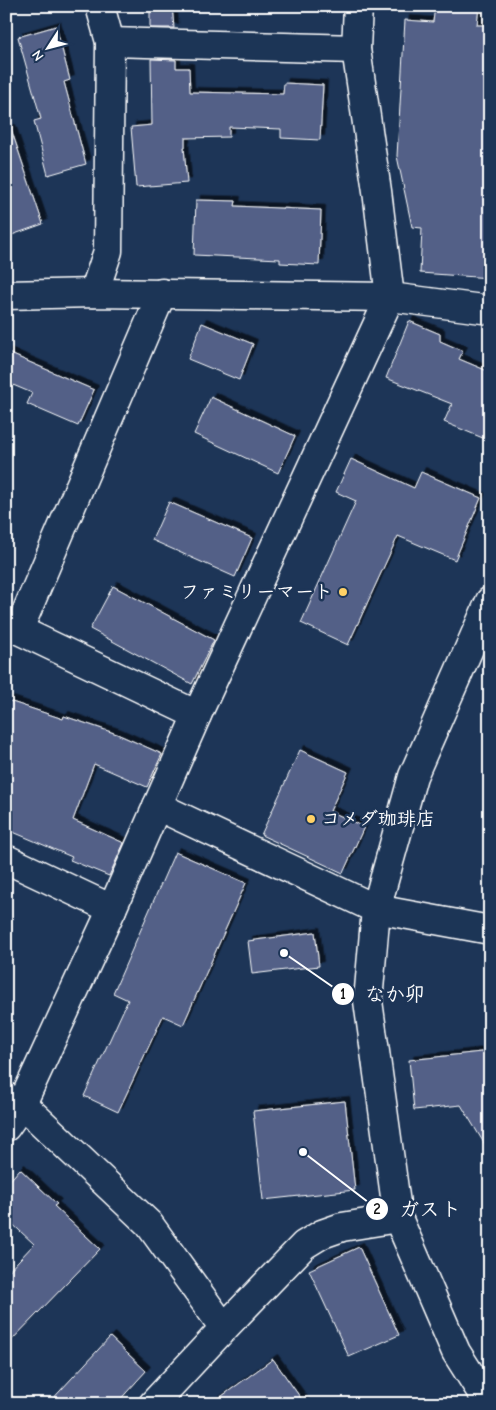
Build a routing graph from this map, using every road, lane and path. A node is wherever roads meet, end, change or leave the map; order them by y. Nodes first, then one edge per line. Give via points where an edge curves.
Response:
1 (100, 6) edge
2 (358, 6) edge
3 (110, 42) junction
4 (356, 49) junction
5 (94, 293) junction
6 (162, 294) junction
7 (6, 295) edge
8 (390, 297) junction
9 (490, 310) edge
10 (490, 601) edge
11 (13, 626) edge
12 (197, 715) junction
13 (156, 806) junction
14 (6, 859) edge
15 (112, 909) junction
16 (376, 909) junction
17 (490, 930) edge
18 (14, 1100) edge
19 (6, 1127) edge
20 (398, 1218) junction
21 (224, 1328) junction
22 (153, 1404) edge
23 (489, 1404) edge

1 - 3 street
2 - 4 street
3 - 4 street
3 - 5 street via 108,251
4 - 8 street
5 - 6 street
5 - 7 street
6 - 8 street
6 - 11 street
8 - 9 street
8 - 12 street
10 - 16 street via 413,776
11 - 12 street
12 - 13 street
13 - 15 street
13 - 16 street
14 - 15 street
15 - 18 street
16 - 17 street
16 - 20 street via 368,1001
18 - 19 street
18 - 21 street via 149,1224
20 - 21 street via 342,1227 304,1245
20 - 23 street via 456,1352
21 - 22 street

